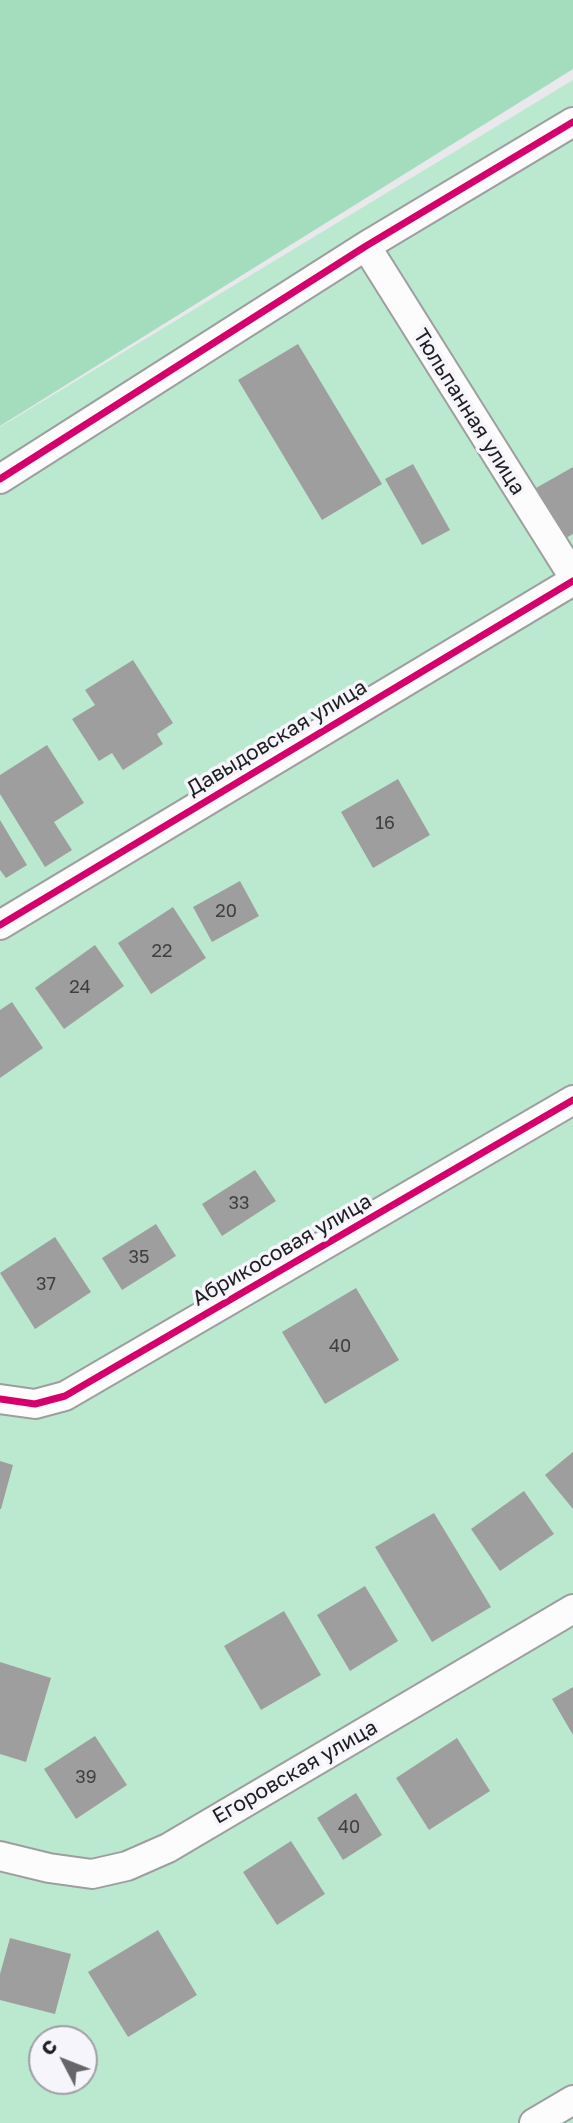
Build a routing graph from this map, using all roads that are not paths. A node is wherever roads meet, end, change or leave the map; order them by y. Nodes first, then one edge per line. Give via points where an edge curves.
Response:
1 (573, 122) edge
2 (366, 246) junction
3 (0, 479) edge
4 (573, 579) edge
5 (0, 925) edge
6 (573, 1100) edge
7 (0, 1399) edge
8 (573, 1609) edge
9 (0, 1856) edge
10 (573, 2100) edge
11 (534, 2123) edge

1 - 2 street
2 - 3 street
2 - 4 street, Тюльпанная улица
4 - 5 street, Давыдовская улица
6 - 7 street, Абрикосовая улица via 65,1396 35,1404
8 - 9 street, Егоровская улица via 168,1847 127,1866 92,1874
10 - 11 street

